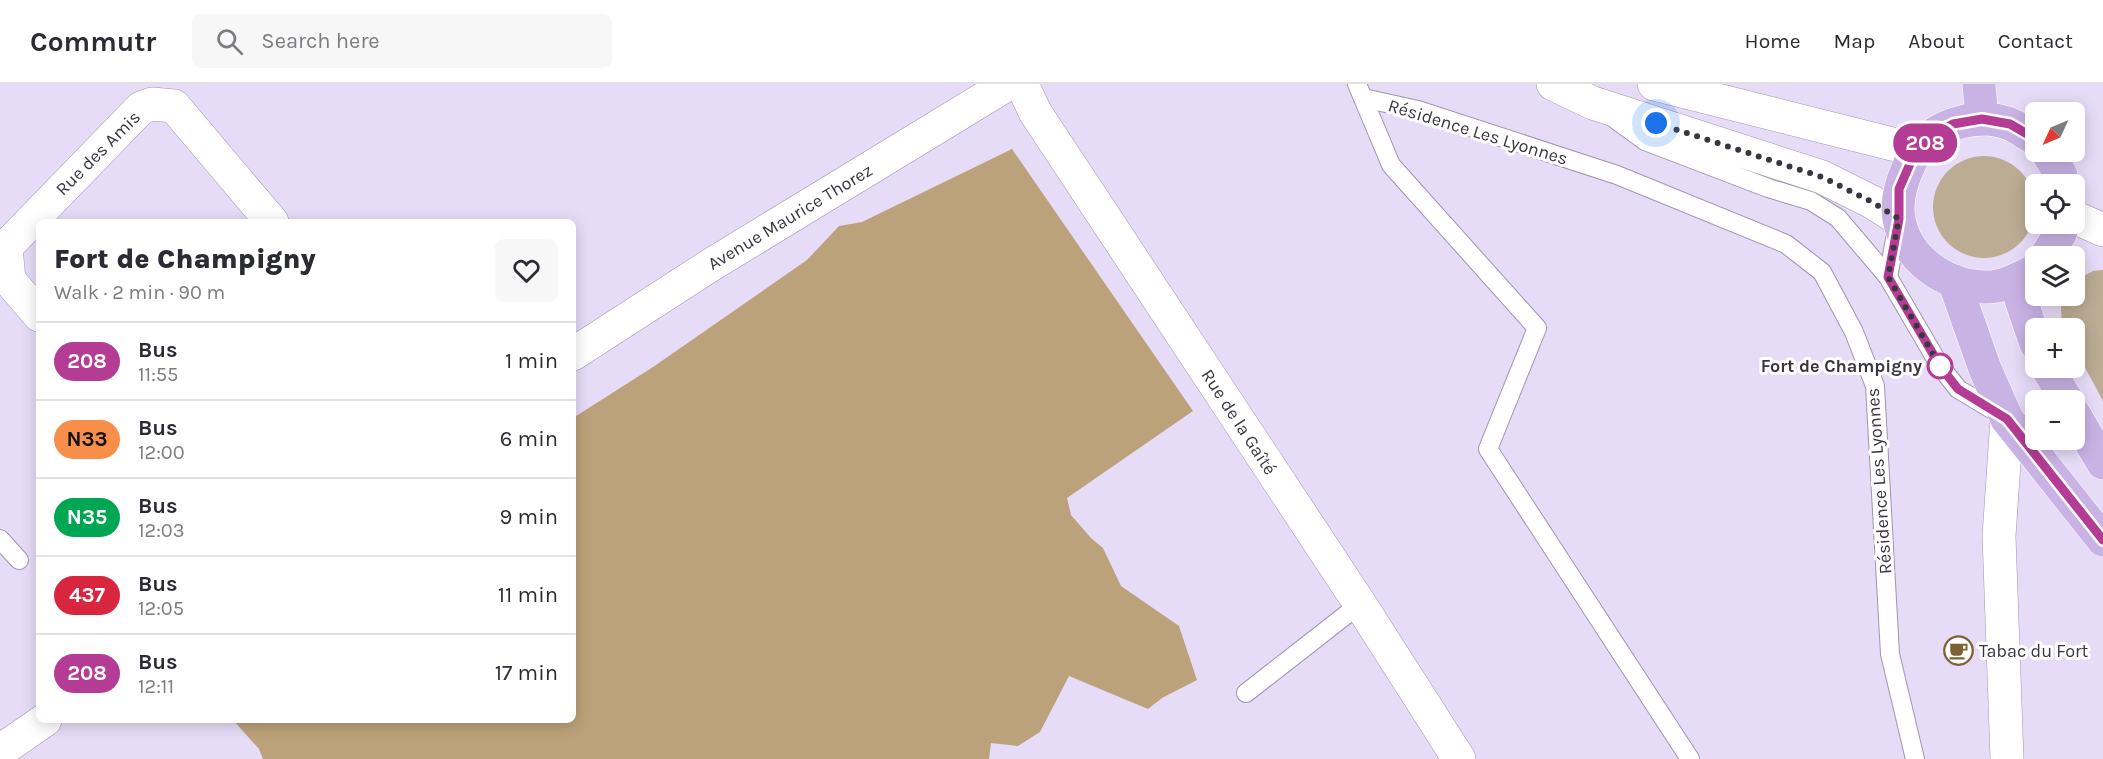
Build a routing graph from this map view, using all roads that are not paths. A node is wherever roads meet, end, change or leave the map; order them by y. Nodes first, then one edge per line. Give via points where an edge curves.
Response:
1 (1008, 84) edge
2 (1022, 84) edge
3 (1553, 84) edge
4 (1654, 84) edge
5 (1979, 84) edge
6 (1360, 91) edge
7 (1593, 103) junction
8 (1982, 119) junction
9 (2025, 133) edge
10 (1916, 150) junction
11 (269, 219) edge
12 (1899, 219) junction
13 (2085, 222) edge
14 (2103, 230) edge
15 (2025, 276) edge
16 (1888, 277) junction
17 (1954, 281) junction
18 (2025, 291) edge
19 (36, 312) edge
20 (2027, 318) edge
21 (576, 352) edge
22 (2007, 419) junction
23 (2085, 433) edge
24 (2103, 463) edge
25 (0, 538) edge
26 (2103, 540) edge
27 (19, 560) dead end
28 (1360, 604) junction
29 (1246, 693) dead end
30 (41, 723) edge
31 (0, 751) edge
32 (1459, 759) edge
33 (1690, 759) edge
34 (1915, 759) edge
35 (2007, 759) edge

1 - 21 street, Avenue Maurice Thorez
2 - 28 street, Rue de la Gaîté via 1035,112
3 - 7 street
4 - 10 street
5 - 8 main road
6 - 33 lane, Résidence Les Lyonnes via 1391,165 1537,328 1488,449
6 - 34 lane, Résidence Les Lyonnes via 1617,175 1786,244 1822,272 1854,332 1875,386 1890,654
7 - 12 street via 1822,177
7 - 16 lane via 1645,141 1810,201 1838,218
8 - 9 main road via 2010,124
8 - 10 main road via 1953,124
10 - 12 main road via 1899,189
11 - 19 street, Rue des Amis via 174,106 152,104 141,108 6,247 9,280
12 - 16 lane
12 - 17 main road via 1906,239 1923,263
13 - 14 street
15 - 17 main road via 1985,288
16 - 22 lane via 1940,366 1958,389
17 - 22 main road
18 - 20 main road via 2020,300
22 - 26 main road
22 - 35 street via 1999,536
23 - 24 main road
25 - 27 lane
28 - 29 lane
28 - 32 street, Rue de la Gaîté
30 - 31 street

